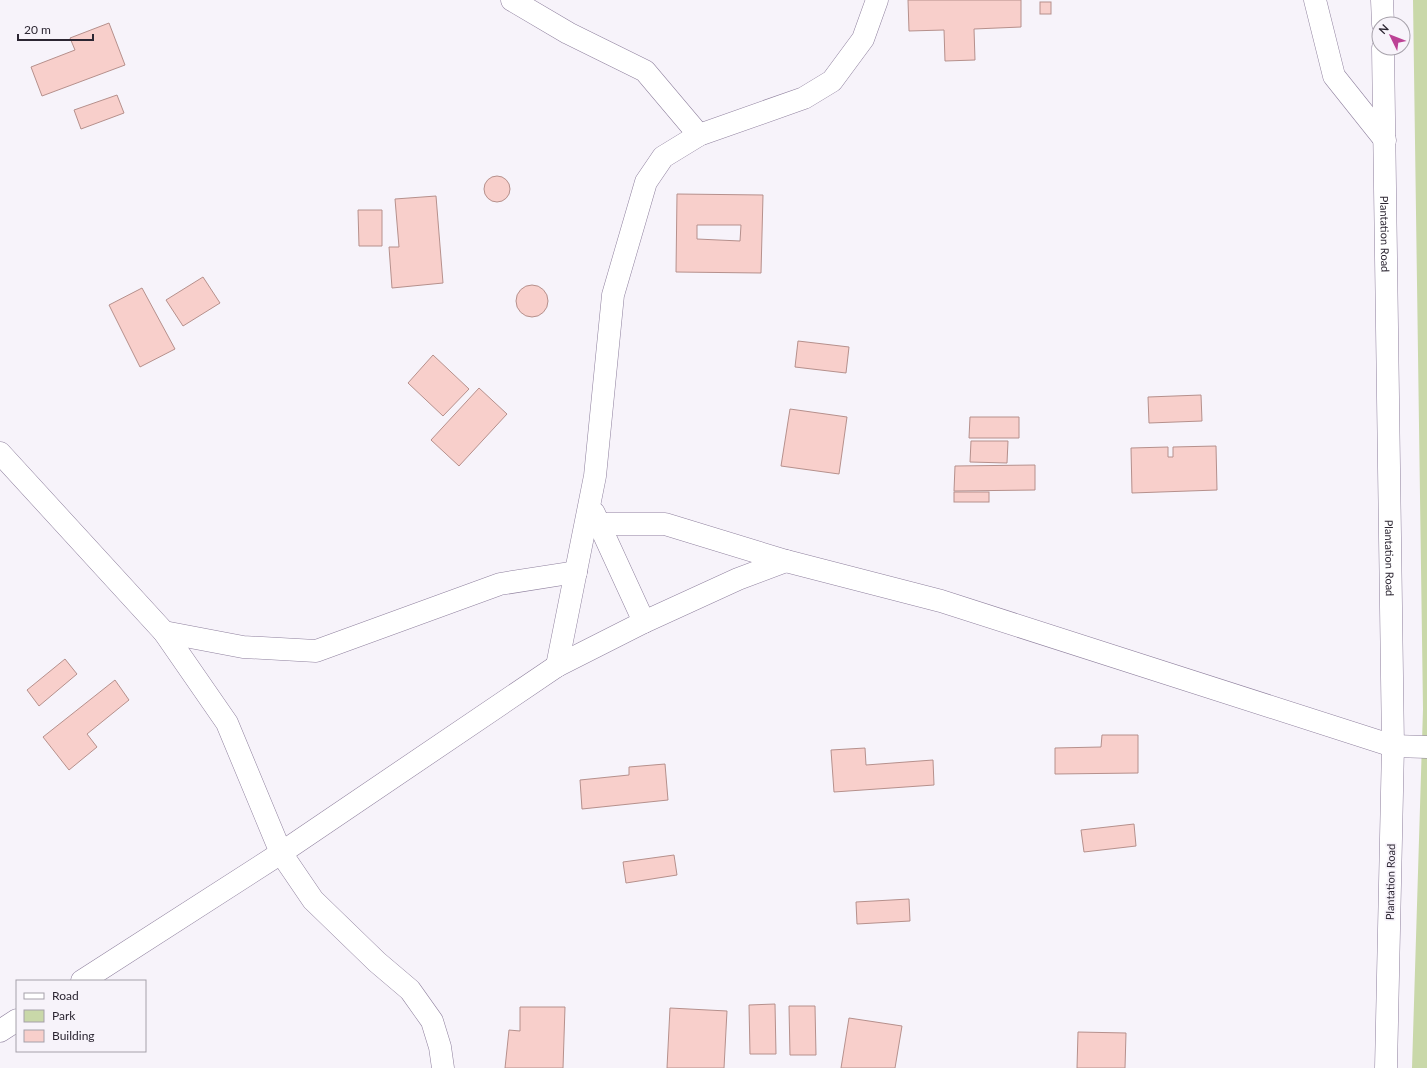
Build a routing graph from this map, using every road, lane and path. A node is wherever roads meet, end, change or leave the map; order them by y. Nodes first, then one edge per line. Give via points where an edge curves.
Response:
1 (512, 0) edge
2 (877, 0) edge
3 (1315, 0) edge
4 (1382, 0) edge
5 (1383, 16) edge
6 (1383, 56) edge
7 (699, 135) junction
8 (1385, 140) junction
9 (0, 452) edge
10 (590, 502) junction
11 (599, 524) junction
12 (786, 561) junction
13 (576, 572) junction
14 (644, 622) junction
15 (164, 632) junction
16 (557, 666) junction
17 (1393, 746) junction
18 (1427, 747) edge
19 (281, 853) junction
20 (84, 980) edge
21 (16, 1021) edge
22 (0, 1031) edge
23 (443, 1068) edge
24 (1386, 1068) edge

1 - 7 street via 568,33 645,71
2 - 7 street via 863,39 832,81 804,98
3 - 8 street via 1334,76
4 - 5 street
6 - 8 street, Plantation Road
7 - 10 street via 663,157 646,182 613,295 595,476
8 - 17 street, Plantation Road
9 - 15 street
10 - 11 street
10 - 13 street
11 - 12 street via 664,524
11 - 14 street
12 - 14 street via 738,579
12 - 17 street via 941,601
13 - 15 street via 500,584 316,651 243,647
13 - 16 street
14 - 16 street
15 - 19 street via 227,724
16 - 19 street
17 - 18 street
17 - 24 street, Plantation Road
19 - 20 street
19 - 23 street via 312,900 410,990 432,1021
21 - 22 street

